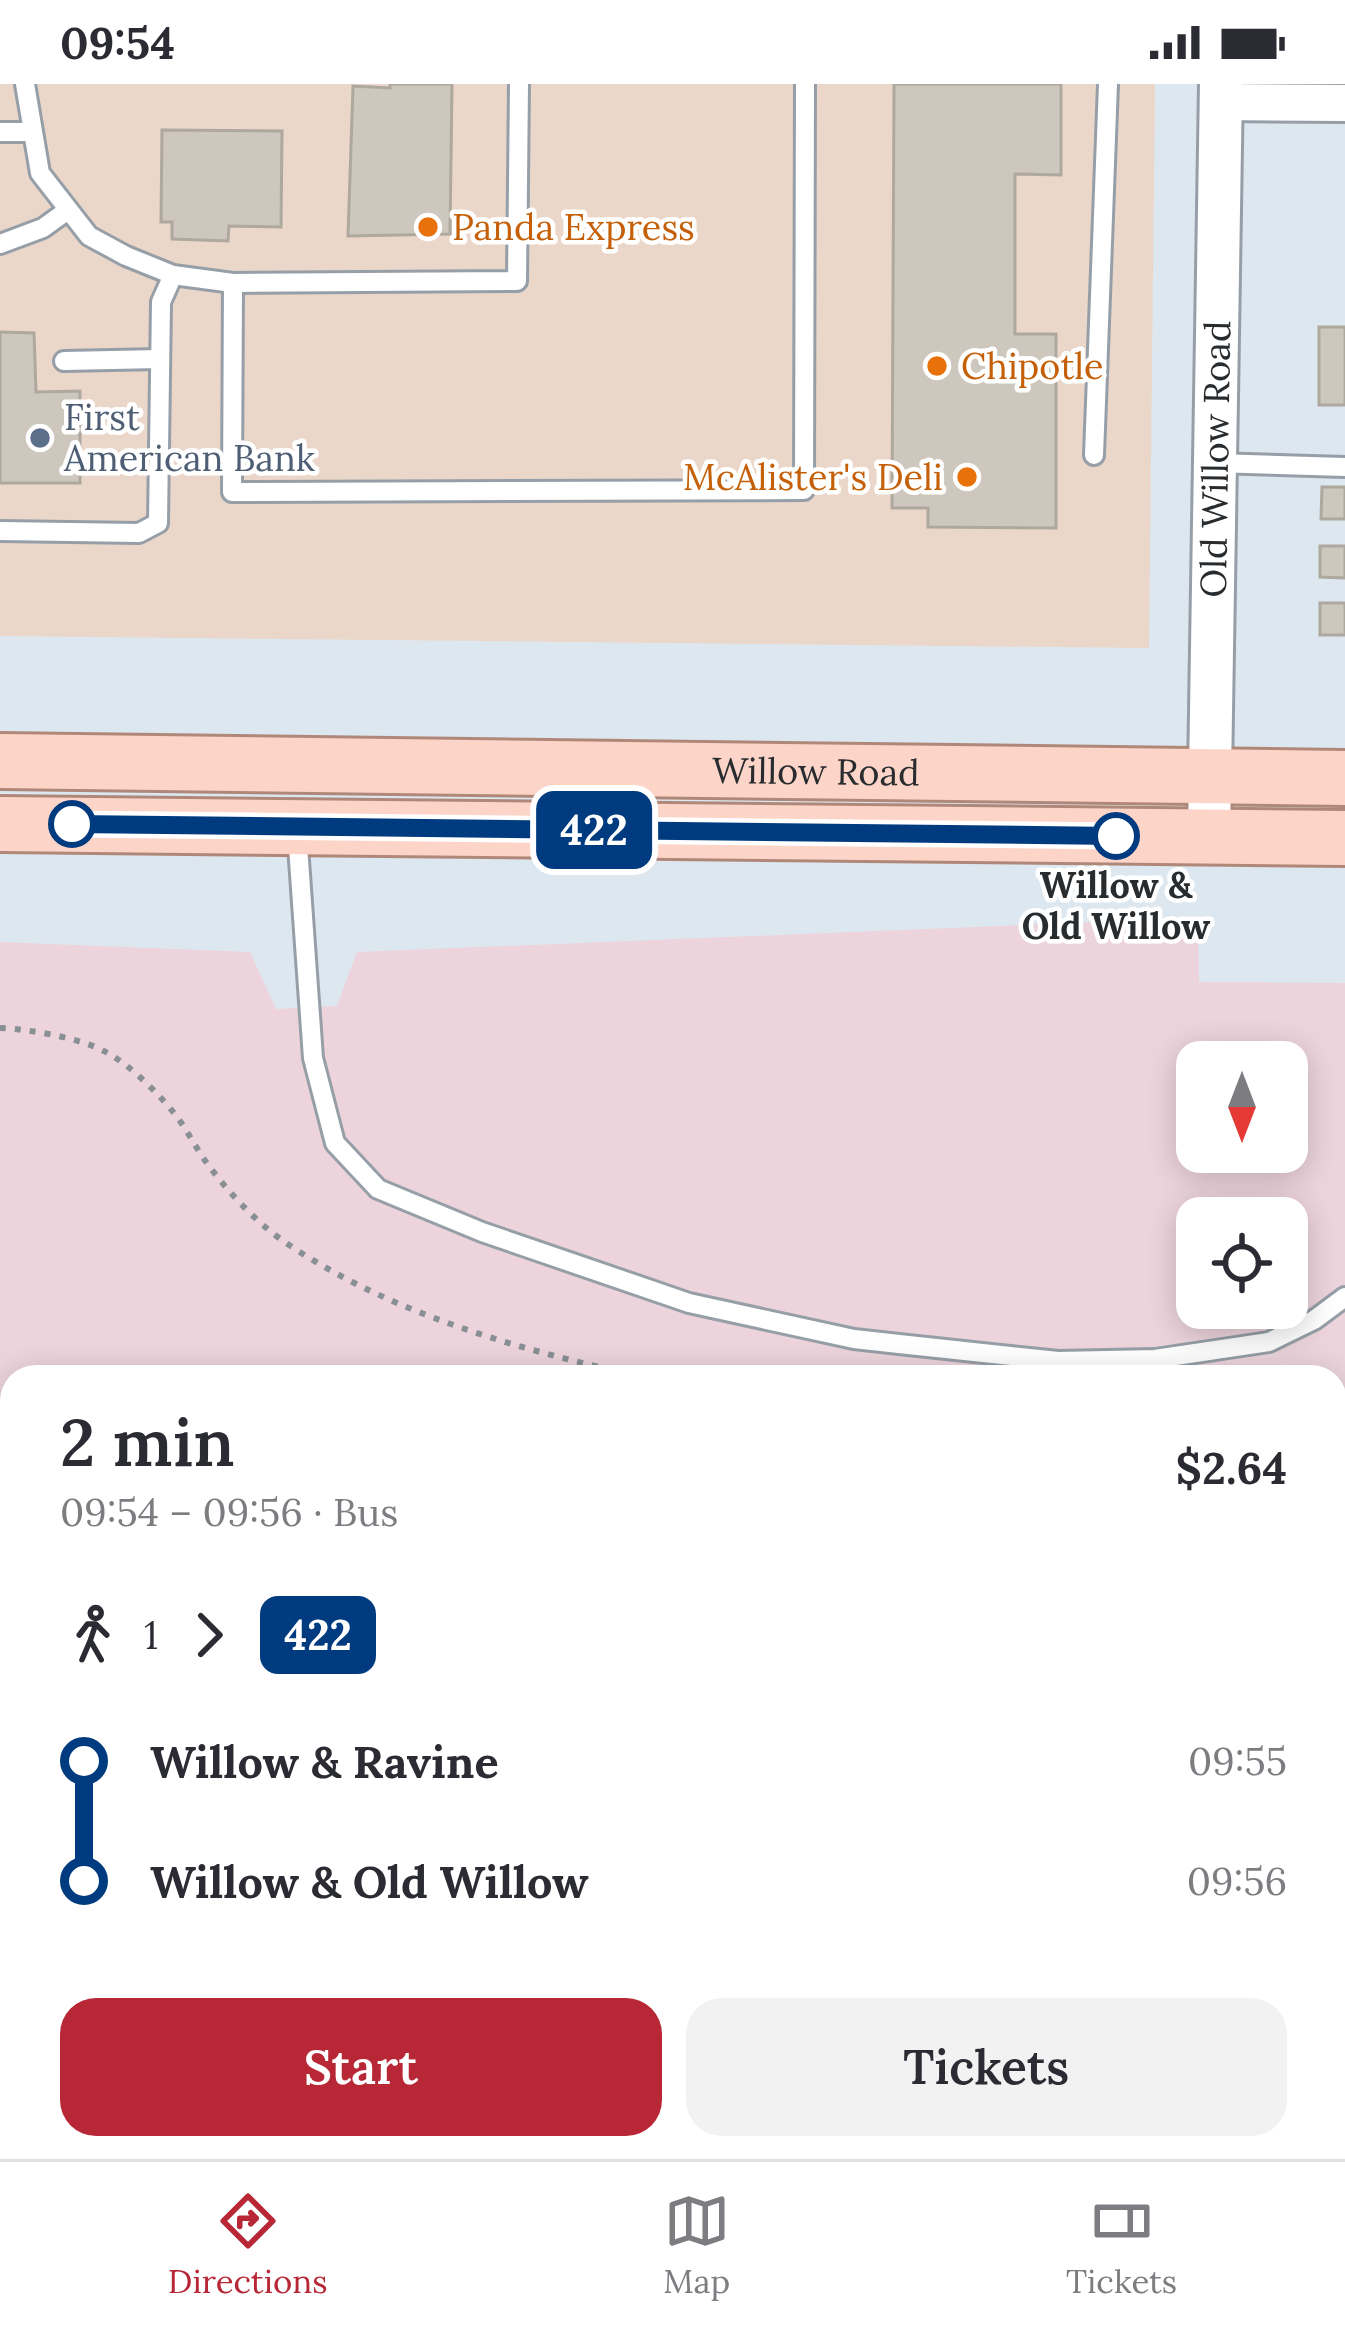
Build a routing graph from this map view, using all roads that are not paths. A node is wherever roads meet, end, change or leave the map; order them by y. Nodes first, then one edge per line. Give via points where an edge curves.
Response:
1 (26, 84) edge
2 (519, 84) edge
3 (806, 84) edge
4 (1108, 84) edge
5 (1221, 93) edge
6 (1345, 103) edge
7 (0, 132) edge
8 (32, 132) junction
9 (68, 210) junction
10 (0, 244) edge
11 (173, 275) junction
12 (233, 283) junction
13 (160, 359) junction
14 (64, 361) dead end
15 (1094, 455) dead end
16 (1214, 463) junction
17 (1345, 467) edge
18 (0, 531) edge
19 (0, 761) edge
20 (296, 767) junction
21 (1208, 778) junction
22 (1345, 778) edge
23 (0, 824) edge
24 (297, 827) junction
25 (1209, 837) junction
26 (1345, 838) edge
27 (1345, 1297) edge

1 - 8 lane
2 - 12 lane via 517,281
3 - 12 lane via 804,490 232,492
4 - 15 lane
5 - 6 street
5 - 16 street, Old Willow Road
7 - 8 lane
8 - 9 lane via 40,173
9 - 10 lane
9 - 11 lane via 89,236
11 - 12 lane
11 - 13 lane via 161,302
13 - 14 lane
13 - 18 lane via 158,523 139,533
16 - 17 lane
16 - 21 street, Old Willow Road
19 - 20 main road, Willow Road
20 - 21 main road, Willow Road
20 - 24 main road
21 - 22 main road, Willow Road
21 - 25 street, Old Willow Road
23 - 24 main road, Willow Road
24 - 25 main road, Willow Road
24 - 27 lane via 314,1058 335,1143 378,1189 688,1303 876,1342 1058,1361 1155,1359 1269,1342
25 - 26 main road, Willow Road

